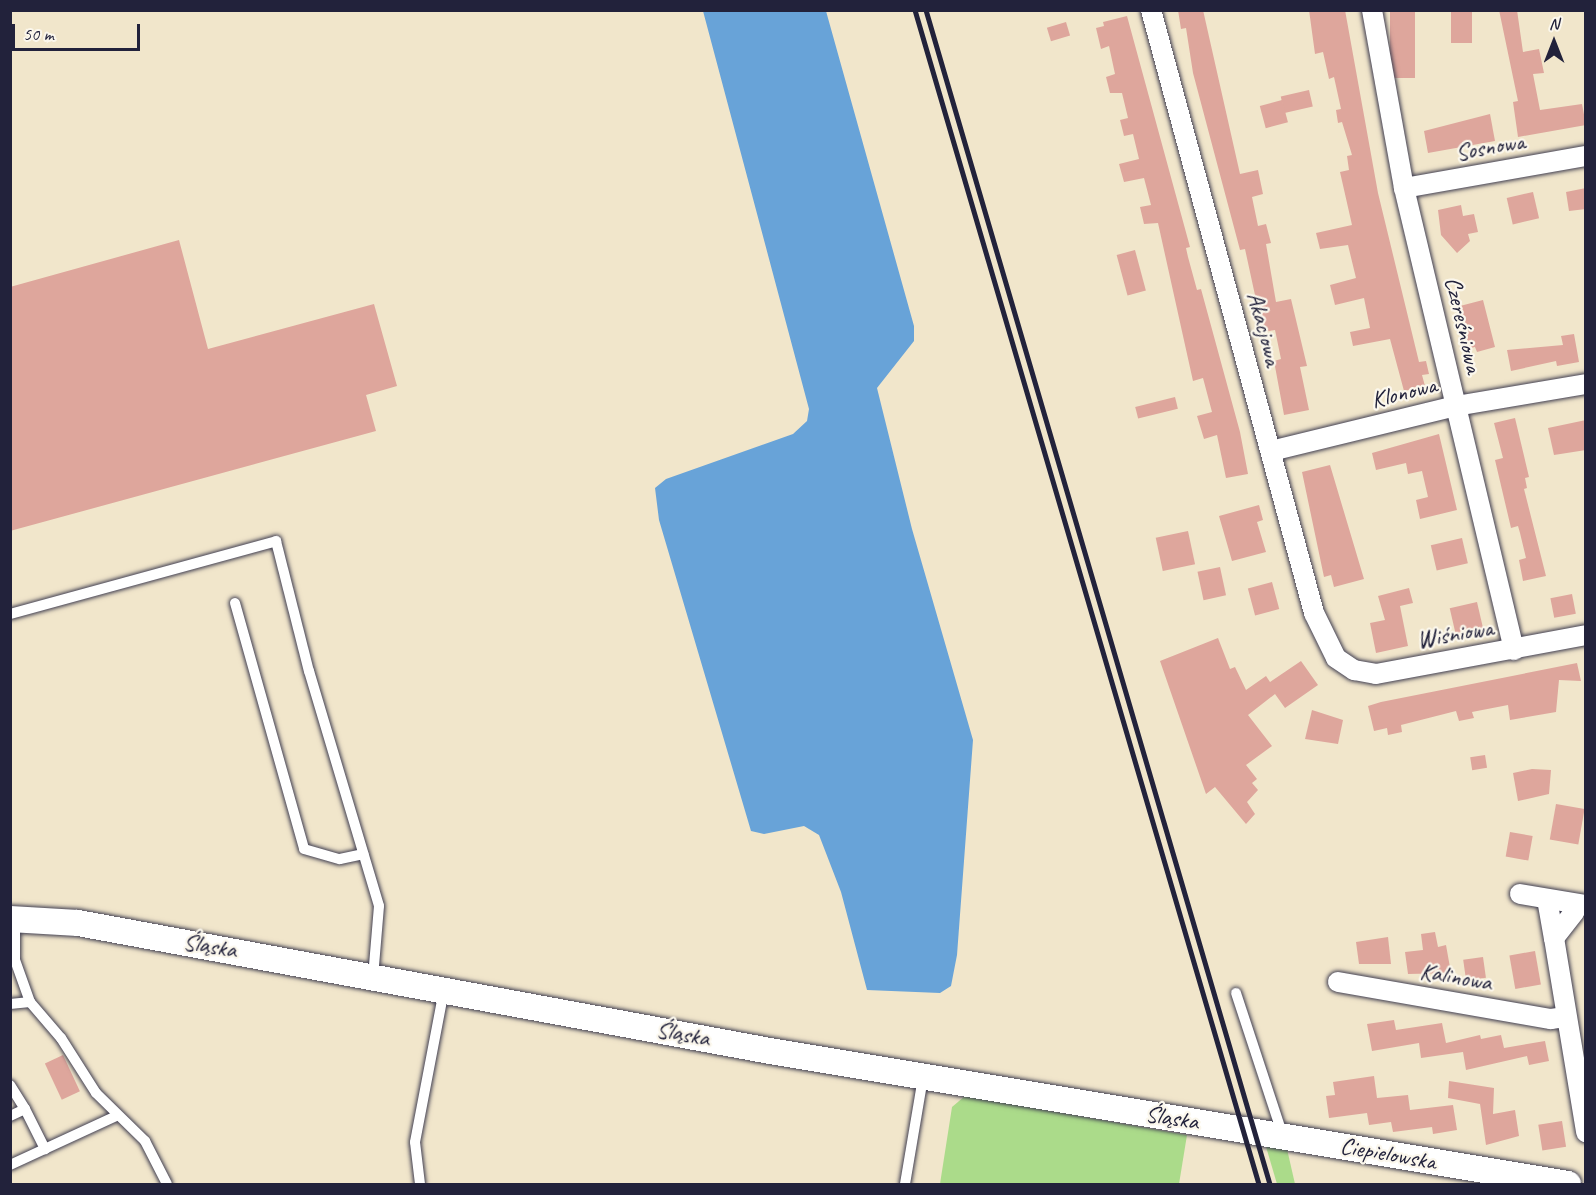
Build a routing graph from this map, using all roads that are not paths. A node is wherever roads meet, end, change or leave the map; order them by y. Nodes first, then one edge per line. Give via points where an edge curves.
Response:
1 (1151, 10) edge
2 (1372, 10) edge
3 (1586, 156) edge
4 (1404, 188) junction
5 (1586, 384) edge
6 (1456, 406) junction
7 (1271, 451) junction
8 (235, 603) dead end
9 (10, 614) edge
10 (1586, 635) edge
11 (1514, 650) junction
12 (1336, 658) joint
13 (363, 854) junction
14 (1520, 894) dead end
15 (1547, 899) junction
16 (1581, 905) edge
17 (13, 919) edge
18 (1554, 938) junction
19 (373, 978) junction
20 (1338, 982) dead end
21 (444, 990) junction
22 (1236, 993) dead end
23 (30, 1002) junction
24 (10, 1004) edge
25 (1566, 1017) junction
26 (923, 1078) junction
27 (10, 1085) edge
28 (25, 1109) junction
29 (10, 1116) edge
30 (116, 1116) junction
31 (1244, 1130) joint
32 (1586, 1132) edge
33 (1283, 1136) junction
34 (45, 1149) junction
35 (10, 1165) edge
36 (167, 1185) edge
37 (420, 1185) edge
38 (905, 1185) edge
39 (1568, 1185) edge

1 - 7 street, Akacjowa
2 - 4 street, Czereśniowa
3 - 4 street, Sosnowa
4 - 6 street, Czereśniowa
5 - 6 street, Klonowa
6 - 7 street, Klonowa
6 - 11 street, Czereśniowa
7 - 12 street, Akacjowa via 1314,613
8 - 13 lane via 304,849 340,859
9 - 13 lane via 276,540 309,671
10 - 11 street, Wiśniowa
11 - 12 street, Wiśniowa via 1376,674 1354,670
13 - 19 lane via 379,906
14 - 15 street
15 - 16 street
15 - 18 street
16 - 18 street
17 - 19 street, Śląska via 78,923
17 - 23 lane via 15,960
18 - 25 street
19 - 21 street, Śląska
20 - 25 street, Kalinowa via 1551,1019
21 - 26 street, Śląska
21 - 37 lane via 416,1142
22 - 33 lane
23 - 24 lane
23 - 30 lane via 44,1015
25 - 32 street
26 - 31 street, Śląska
26 - 38 lane
27 - 28 lane
28 - 29 lane
28 - 34 lane
30 - 34 lane
30 - 36 lane via 145,1141
31 - 33 street, Ciepielowska
33 - 39 street, Ciepielowska
34 - 35 lane

